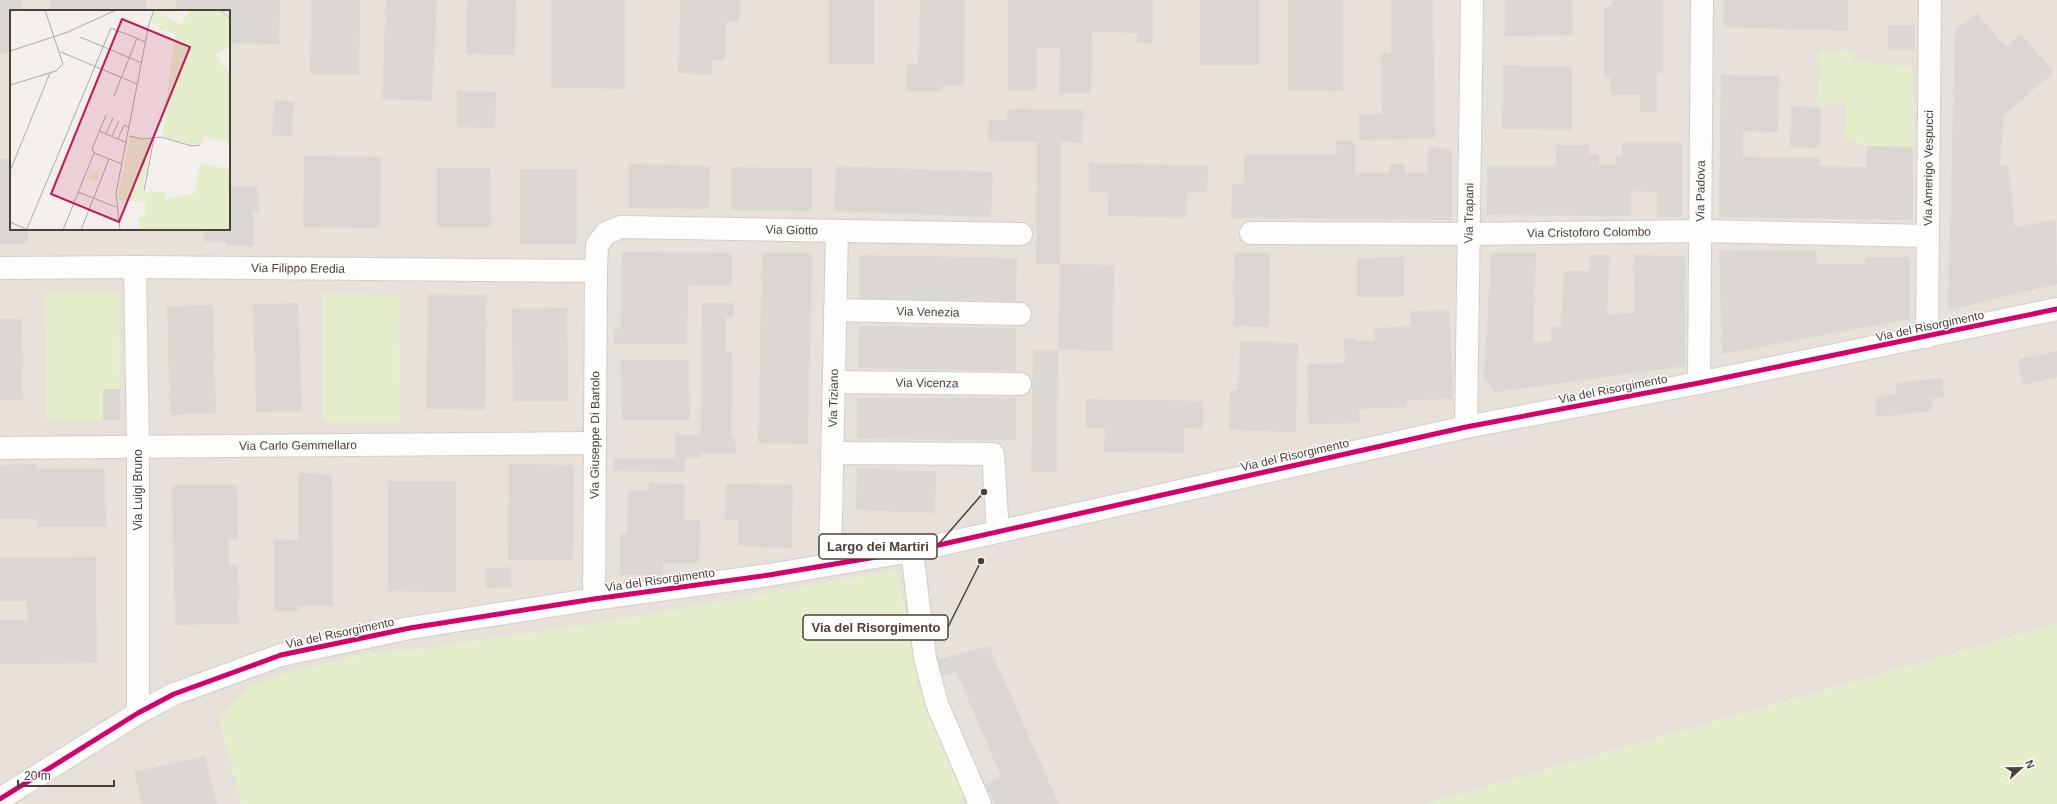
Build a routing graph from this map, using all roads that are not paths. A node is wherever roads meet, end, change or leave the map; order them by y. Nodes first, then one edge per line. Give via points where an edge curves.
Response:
1 (1472, 0) edge
2 (1702, 0) edge
3 (1930, 0) edge
4 (837, 231) junction
5 (1700, 231) junction
6 (1251, 233) dead end
7 (1021, 234) dead end
8 (1469, 234) junction
9 (1928, 236) junction
10 (136, 267) junction
11 (0, 268) edge
12 (596, 272) junction
13 (836, 310) junction
14 (2057, 310) edge
15 (1020, 314) dead end
16 (1927, 337) junction
17 (834, 382) junction
18 (1699, 383) junction
19 (1020, 384) dead end
20 (1466, 427) junction
21 (595, 443) junction
22 (138, 447) junction
23 (0, 448) edge
24 (832, 452) junction
25 (998, 532) junction
26 (912, 551) junction
27 (830, 564) junction
28 (594, 599) junction
29 (138, 713) junction
30 (0, 799) edge
31 (980, 804) edge

1 - 8 street, Via Trapani
2 - 5 street, Via Padova
3 - 9 street, Via Amerigo Vespucci
4 - 7 street, Via Giotto
4 - 12 street, Via Giotto via 620,227 606,233 597,245
4 - 13 street, Via Tiziano
5 - 8 street, Via Cristoforo Colombo
5 - 9 street, Via Cristoforo Colombo
5 - 18 street, Via Padova
6 - 8 street, Via Cristoforo Colombo
8 - 20 street, Via Trapani
9 - 16 street, Via Amerigo Vespucci
10 - 11 street, Via Filippo Eredia
10 - 12 street, Via Filippo Eredia
10 - 22 street, Via Luigi Bruno
12 - 21 street, Via Giuseppe Di Bartolo
13 - 15 street, Via Venezia
13 - 17 street, Via Tiziano
14 - 16 street, Via del Risorgimento
16 - 18 street, Via del Risorgimento
17 - 19 street, Via Vicenza
17 - 24 street, Via Tiziano
18 - 20 street, Via del Risorgimento
20 - 25 street, Via del Risorgimento
21 - 22 street, Via Carlo Gemmellaro
21 - 28 street, Via Giuseppe Di Bartolo
22 - 23 street, Via Carlo Gemmellaro
22 - 29 street, Via Luigi Bruno
24 - 25 street via 993,454
24 - 27 street, Via Tiziano
25 - 26 street, Via del Risorgimento
26 - 27 street, Via del Risorgimento
26 - 31 street via 925,658 937,704
27 - 28 street, Via del Risorgimento
28 - 29 street, Via del Risorgimento via 410,628 281,655 174,694
29 - 30 street, Via del Risorgimento

